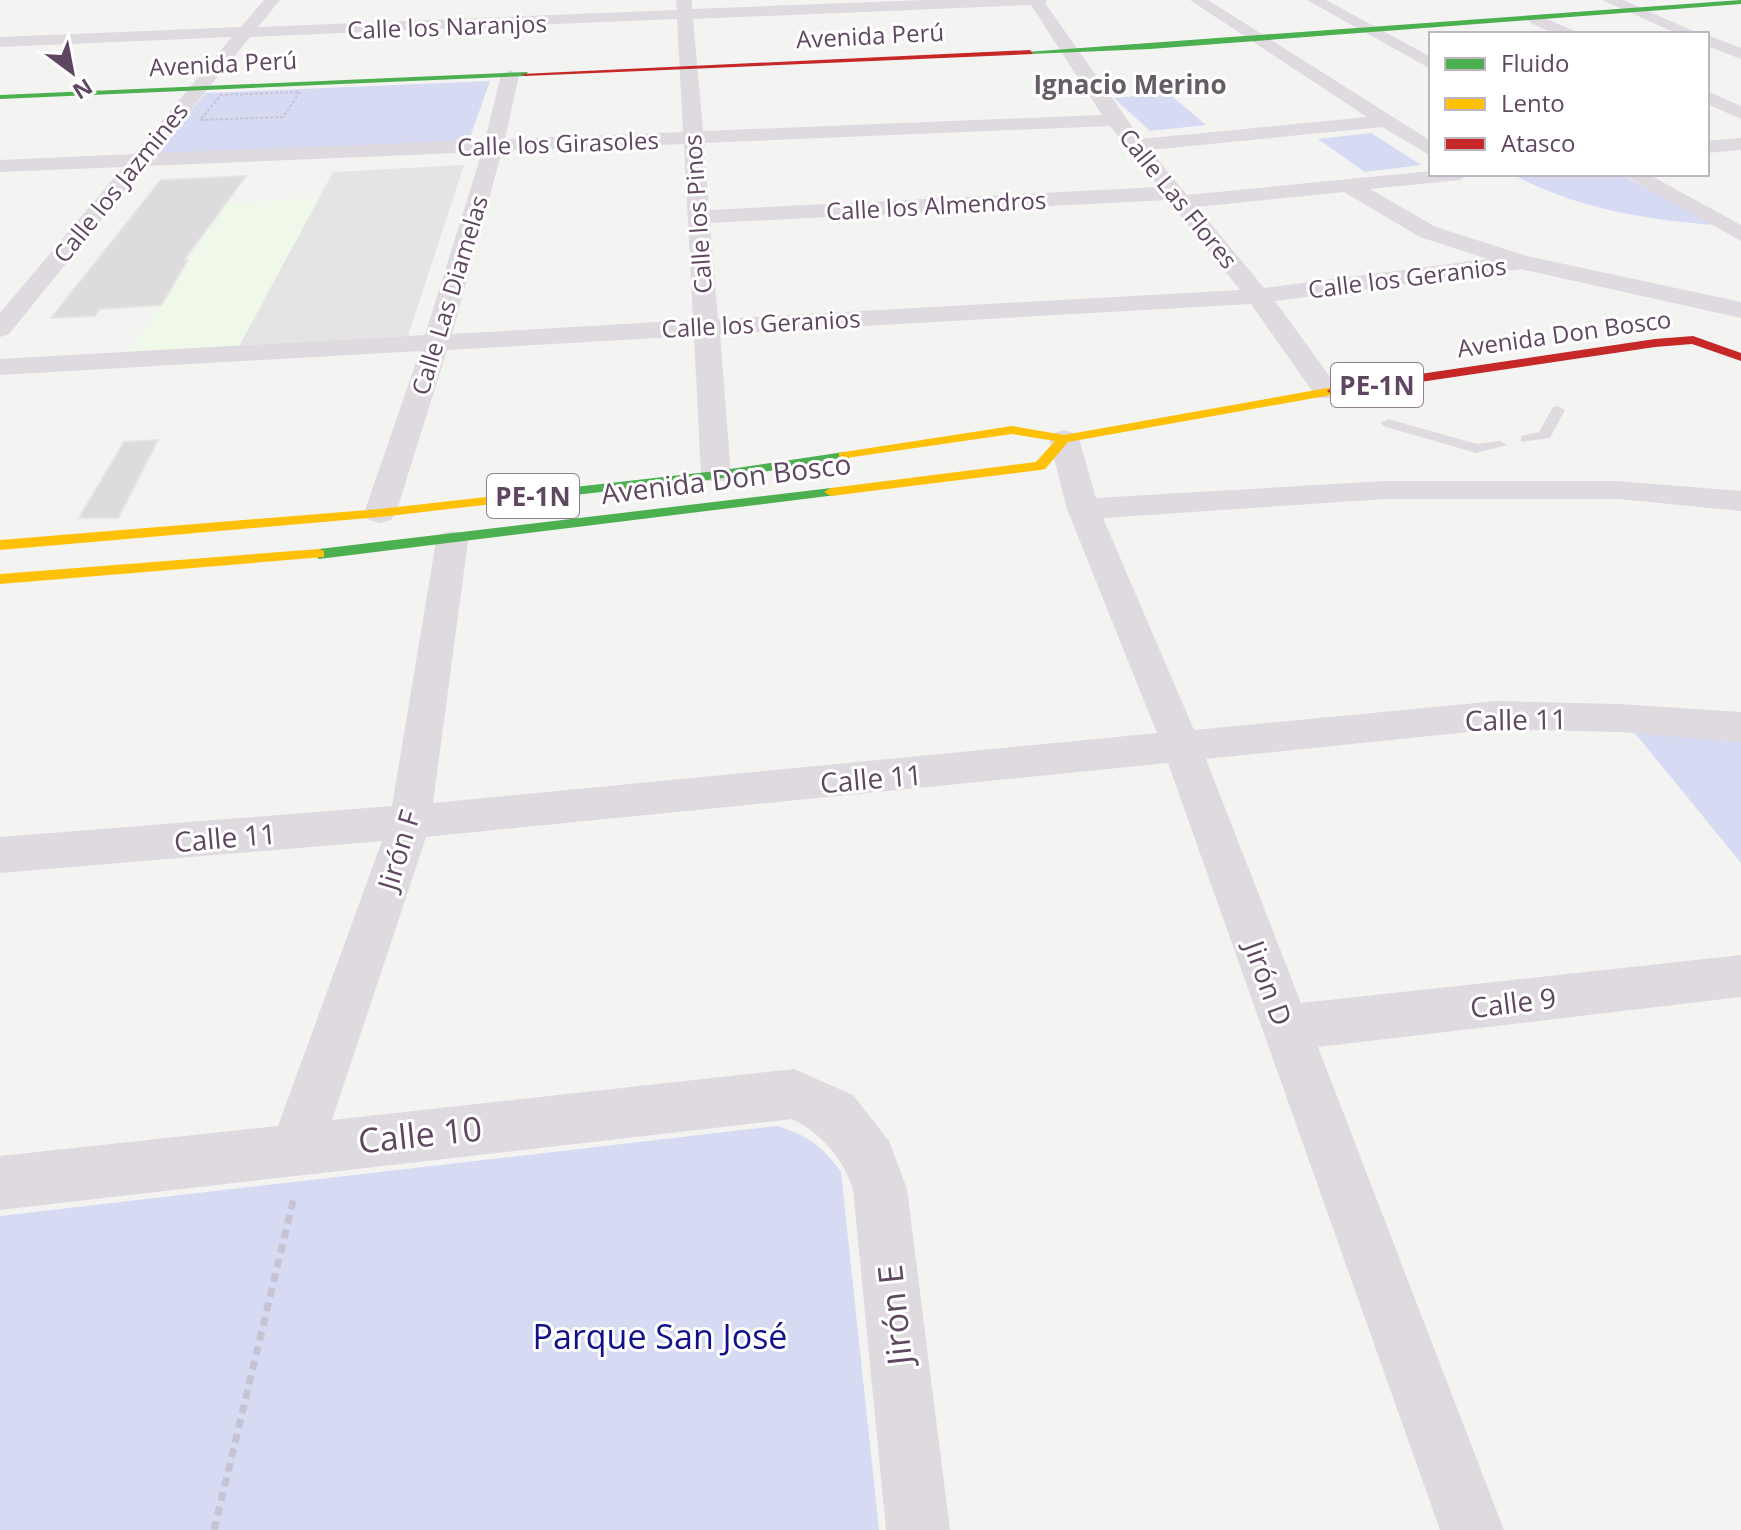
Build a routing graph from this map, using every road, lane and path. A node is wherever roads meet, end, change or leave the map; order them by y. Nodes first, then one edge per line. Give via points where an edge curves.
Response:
1 (272, 0) edge
2 (1036, 0) edge
3 (1198, 0) edge
4 (1315, 0) edge
5 (1610, 0) edge
6 (1737, 2) edge
7 (684, 8) edge
8 (1637, 11) junction
9 (1537, 20) junction
10 (1564, 32) edge
11 (1687, 32) edge
12 (244, 33) junction
13 (1374, 33) junction
14 (1258, 40) junction
15 (1709, 41) edge
16 (0, 42) edge
17 (1069, 50) junction
18 (1741, 54) edge
19 (1429, 63) edge
20 (688, 68) junction
21 (510, 75) junction
22 (1730, 83) dead end
23 (1709, 86) edge
24 (197, 89) junction
25 (0, 97) edge
26 (1709, 98) edge
27 (1741, 113) edge
28 (1115, 120) junction
29 (1385, 121) junction
30 (693, 138) junction
31 (1741, 144) edge
32 (1136, 145) junction
33 (495, 146) junction
34 (1709, 147) edge
35 (1429, 149) edge
36 (139, 159) junction
37 (0, 166) edge
38 (1439, 176) edge
39 (1636, 176) edge
40 (1347, 185) junction
41 (1178, 197) junction
42 (697, 217) junction
43 (1737, 230) edge
44 (1521, 262) junction
45 (1258, 296) junction
46 (1741, 310) edge
47 (705, 326) junction
48 (0, 329) edge
49 (437, 340) junction
50 (1741, 357) edge
51 (0, 367) edge
52 (1327, 392) junction
53 (1558, 410) dead end
54 (1388, 423) dead end
55 (1064, 439) junction
56 (1526, 439) dead end
57 (1500, 445) dead end
58 (716, 475) junction
59 (1741, 501) edge
60 (1083, 509) junction
61 (380, 513) junction
62 (452, 541) junction
63 (0, 545) edge
64 (0, 579) edge
65 (1741, 727) edge
66 (1183, 749) junction
67 (410, 822) junction
68 (0, 855) edge
69 (1741, 976) edge
70 (1286, 1028) junction
71 (835, 1113) joint
72 (301, 1147) junction
73 (0, 1183) edge
74 (214, 1530) edge
75 (918, 1530) edge
76 (1472, 1530) edge

1 - 12 street, Calle los Jazmines
2 - 7 street, Calle los Naranjos
2 - 17 street, Calle Las Flores
3 - 14 street
4 - 13 street
5 - 8 street
6 - 8 street, Avenida Perú
7 - 12 street, Calle los Naranjos
7 - 20 street, Calle los Pinos
8 - 9 street, Avenida Perú
8 - 11 street
9 - 10 street
9 - 13 street, Avenida Perú
12 - 16 street, Calle los Naranjos
12 - 24 street, Calle los Jazmines
13 - 14 street, Avenida Perú
13 - 19 street
14 - 17 street, Avenida Perú
14 - 29 street
15 - 18 street
17 - 20 street, Avenida Perú
17 - 28 street, Calle Las Flores
20 - 21 street, Avenida Perú
20 - 30 street, Calle los Pinos
21 - 24 street, Avenida Perú
21 - 33 street, Calle Las Diamelas
22 - 23 street
24 - 25 street, Avenida Perú
24 - 36 street, Calle los Jazmines
26 - 27 street
28 - 30 street, Calle los Girasoles
28 - 32 street, Calle Las Flores
29 - 32 street
29 - 35 street
30 - 33 street, Calle los Girasoles
30 - 42 street, Calle los Pinos
31 - 34 street
32 - 41 street, Calle Las Flores
33 - 36 street, Calle los Girasoles
33 - 49 street, Calle Las Diamelas
36 - 37 street, Calle los Girasoles
36 - 48 street, Calle los Jazmines
38 - 40 street, Calle los Almendros
39 - 43 street
40 - 41 street, Calle los Almendros
40 - 44 street via 1428,232
41 - 42 street, Calle los Almendros
41 - 45 street, Calle Las Flores
42 - 47 street, Calle los Pinos
44 - 45 street, Calle los Geranios
44 - 46 street
45 - 47 street, Calle los Geranios
45 - 52 street, Calle Las Flores
47 - 49 street, Calle los Geranios
47 - 58 street, Calle los Pinos
49 - 51 street, Calle los Geranios
49 - 61 street, Calle Las Diamelas
50 - 52 street, Avenida Don Bosco / PE-1N via 1693,340
52 - 55 street, Avenida Don Bosco / PE-1N
53 - 56 lane via 1545,435
54 - 57 lane via 1476,449
55 - 58 street, Avenida Don Bosco / PE-1N via 1012,430
55 - 60 street, Jirón D
55 - 62 street, Avenida Don Bosco / PE-1N via 1040,466
58 - 61 street, Avenida Don Bosco / PE-1N
59 - 60 street via 1618,490 1386,490
60 - 66 street, Jirón D
61 - 63 street, Avenida Don Bosco / PE-1N
62 - 64 street, Avenida Don Bosco / PE-1N
62 - 67 street, Jirón F
65 - 66 street, Calle 11 via 1497,715
66 - 67 street, Calle 11
66 - 70 street, Jirón D
67 - 68 street, Calle 11
67 - 72 street, Jirón F
69 - 70 street, Calle 9
70 - 76 street, Jirón D
71 - 72 street, Calle 10 via 794,1094
71 - 75 street, Jirón E via 870,1160 880,1189
72 - 73 street, Calle 10
72 - 74 path

